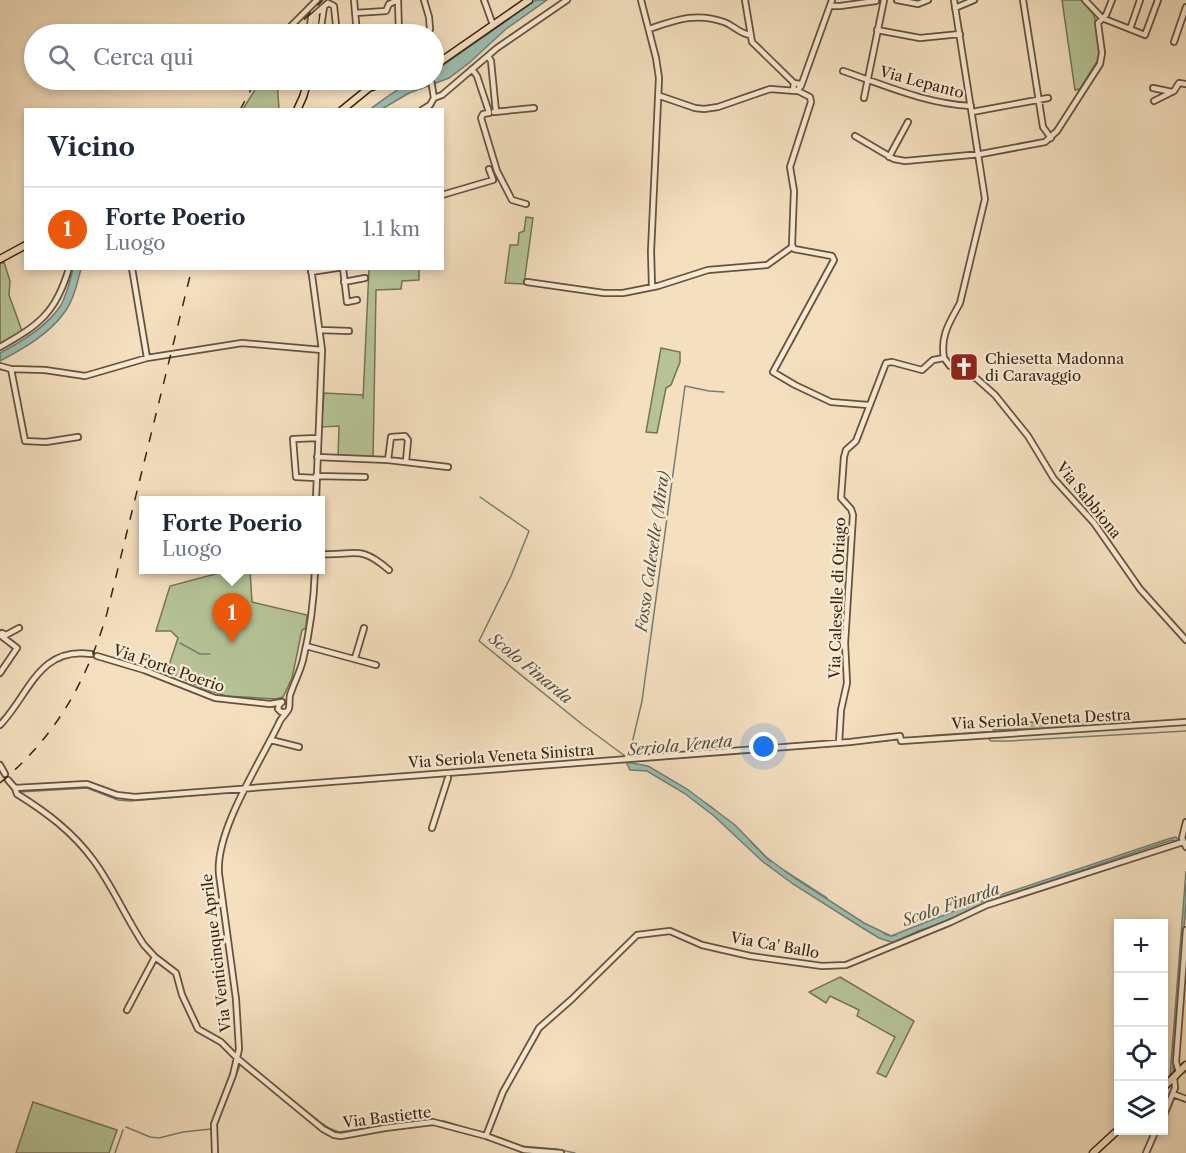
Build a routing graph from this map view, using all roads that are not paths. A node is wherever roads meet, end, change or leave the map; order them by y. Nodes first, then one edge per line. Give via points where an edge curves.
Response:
1 (317, 0) edge
2 (354, 0) edge
3 (398, 0) edge
4 (424, 0) edge
5 (484, 0) edge
6 (529, 0) edge
7 (567, 0) edge
8 (641, 0) edge
9 (745, 0) edge
10 (884, 0) edge
11 (897, 0) edge
12 (928, 0) edge
13 (954, 0) edge
14 (974, 0) edge
15 (1023, 0) edge
16 (1085, 0) edge
17 (1112, 0) edge
18 (1140, 0) edge
19 (1158, 0) edge
20 (876, 1) edge
21 (391, 2) edge
22 (328, 3) junction
23 (831, 3) edge
24 (956, 8) junction
25 (1186, 8) edge
26 (355, 13) junction
27 (316, 16) tunnel mouth
28 (1102, 18) junction
29 (293, 24) edge
30 (310, 24) edge
31 (315, 24) edge
32 (321, 24) edge
33 (336, 24) edge
34 (356, 24) edge
35 (399, 24) edge
36 (430, 24) edge
37 (493, 25) junction
38 (649, 29) junction
39 (1130, 29) junction
40 (877, 30) junction
41 (960, 34) junction
42 (750, 35) junction
43 (1174, 42) dead end
44 (488, 56) junction
45 (444, 59) edge
46 (472, 69) junction
47 (843, 71) dead end
48 (868, 80) junction
49 (1186, 84) edge
50 (450, 88) junction
51 (1153, 88) dead end
52 (798, 89) junction
53 (305, 90) edge
54 (364, 90) edge
55 (434, 90) edge
56 (444, 90) edge
57 (1172, 92) junction
58 (304, 95) junction
59 (660, 96) junction
60 (434, 97) junction
61 (864, 98) dead end
62 (1048, 98) dead end
63 (1039, 100) junction
64 (1154, 101) dead end
65 (298, 108) edge
66 (303, 108) edge
67 (344, 108) edge
68 (425, 108) edge
69 (534, 108) dead end
70 (971, 109) junction
71 (496, 112) junction
72 (489, 113) junction
73 (908, 122) dead end
74 (855, 136) dead end
75 (1051, 138) junction
76 (979, 154) junction
77 (889, 157) junction
78 (489, 169) dead end
79 (444, 194) edge
80 (526, 204) dead end
81 (24, 246) edge
82 (792, 247) junction
83 (0, 259) edge
84 (68, 270) edge
85 (132, 270) edge
86 (311, 270) edge
87 (343, 270) edge
88 (365, 278) dead end
89 (344, 282) junction
90 (527, 282) dead end
91 (652, 287) junction
92 (357, 300) dead end
93 (320, 330) junction
94 (350, 331) dead end
95 (0, 347) edge
96 (322, 350) junction
97 (147, 358) junction
98 (944, 358) junction
99 (1, 363) edge
100 (11, 369) junction
101 (868, 405) junction
102 (78, 437) dead end
103 (317, 438) junction
104 (317, 457) junction
105 (388, 460) junction
106 (406, 461) junction
107 (448, 466) dead end
108 (316, 477) junction
109 (364, 477) dead end
110 (316, 496) edge
111 (325, 554) edge
112 (389, 570) dead end
113 (315, 574) edge
114 (19, 628) dead end
115 (364, 628) dead end
116 (0, 633) edge
117 (1186, 640) edge
118 (306, 646) junction
119 (91, 654) dead end
120 (97, 656) dead end
121 (355, 658) junction
122 (376, 665) dead end
123 (1, 670) edge
124 (290, 696) junction
125 (282, 702) junction
126 (270, 704) junction
127 (289, 705) junction
128 (279, 710) junction
129 (286, 712) junction
130 (280, 720) junction
131 (1186, 722) edge
132 (0, 725) edge
133 (900, 738) joint
134 (271, 740) junction
135 (839, 743) junction
136 (299, 747) dead end
137 (0, 765) edge
138 (5, 774) dead end
139 (448, 778) dead end
140 (8, 780) dead end
141 (246, 788) junction
142 (15, 790) junction
143 (1186, 822) edge
144 (432, 828) dead end
145 (1184, 844) edge
146 (1186, 930) edge
147 (154, 957) junction
148 (127, 1010) dead end
149 (238, 1059) junction
150 (1186, 1065) edge
151 (1176, 1074) junction
152 (1168, 1083) edge
153 (1173, 1094) junction
154 (1186, 1099) edge
155 (1168, 1106) edge
156 (1114, 1134) edge
157 (1154, 1135) edge
158 (486, 1136) junction
159 (215, 1153) edge
160 (561, 1153) edge
161 (1093, 1153) edge
162 (1146, 1153) edge

1 - 29 street
2 - 26 street
3 - 21 street
3 - 35 street
4 - 36 street
5 - 37 street
6 - 37 main road
7 - 44 street
8 - 38 street
9 - 42 street
10 - 40 street, Via Lepanto
11 - 12 street via 918,4
13 - 24 street
14 - 24 street
15 - 63 street
16 - 28 street
17 - 28 street
18 - 39 street
19 - 39 street via 1145,35
20 - 23 street via 840,6
21 - 26 street via 386,11
22 - 30 street via 311,18
22 - 32 street via 322,11
22 - 33 street via 334,6
23 - 52 street
24 - 41 street
25 - 43 street
26 - 34 street
27 - 31 main road
28 - 39 street
28 - 75 street via 1098,25 1100,64
37 - 45 main road
38 - 42 street via 693,16 724,22
38 - 59 street
40 - 41 street via 920,38
40 - 48 street, Via Lepanto
41 - 70 street
42 - 52 street via 752,42 794,83 792,88
44 - 46 street
44 - 71 street
46 - 50 street
46 - 72 street
47 - 48 street, Via Lepanto
48 - 61 street, Via Lepanto
48 - 70 street, Via Lepanto
49 - 57 street via 1179,83
50 - 56 street
50 - 60 street
51 - 57 street
52 - 59 street via 770,89 704,109
52 - 82 street via 811,102 790,167 794,191
53 - 58 main road
54 - 67 main road
55 - 60 street
57 - 64 street
58 - 65 main road
58 - 66 main road
59 - 91 street
60 - 68 street
62 - 63 street, Via Lepanto
63 - 70 street, Via Lepanto
63 - 75 street via 1044,128
69 - 71 street
70 - 76 street
71 - 72 street
72 - 80 street via 481,118 497,171 512,200
73 - 77 street
74 - 77 street
75 - 76 street
76 - 77 street via 905,161
76 - 98 street via 985,206 960,303 948,321
78 - 79 street via 493,180
81 - 83 main road
82 - 91 street via 767,265 708,270
82 - 101 street via 832,256 834,260 773,372 831,402
84 - 95 street via 52,308
85 - 97 street
86 - 93 street
87 - 89 street
88 - 89 street
89 - 92 street via 347,302
90 - 91 street via 616,294
93 - 94 street
93 - 96 street
96 - 97 street via 246,343
96 - 103 street
97 - 100 street via 84,376
98 - 101 street via 935,359 922,370 886,363
98 - 117 street, Via Sabbiona via 995,395 1028,436 1054,479 1099,529 1152,603
99 - 100 street
100 - 102 street via 25,441
101 - 135 street, Via Caleselle di Oriago via 856,441 846,450 842,466 841,498 853,515 845,643 848,673
103 - 104 street
103 - 108 street via 293,439 296,477
104 - 105 street
104 - 108 street
105 - 106 street
105 - 106 street via 391,437 405,436
106 - 107 street
108 - 109 street
108 - 110 street
111 - 112 street via 361,552
113 - 118 street, Via Venticinque Aprile
114 - 116 street via 6,635
115 - 121 street
116 - 123 street via 17,648
118 - 121 street
118 - 124 street, Via Venticinque Aprile
119 - 132 street, Via Forte Poerio via 73,653 51,661 37,673
120 - 126 street, Via Forte Poerio via 214,698
121 - 122 street
124 - 125 street
124 - 127 street, Via Venticinque Aprile
125 - 126 street
125 - 127 street
125 - 128 street
126 - 128 street
127 - 129 street, Via Venticinque Aprile
128 - 129 street
128 - 130 street
129 - 130 street, Via Venticinque Aprile
130 - 134 street, Via Venticinque Aprile
131 - 133 street, Via Seriola Veneta Destra
133 - 135 street, Via Seriola Veneta Sinistra
134 - 136 street
134 - 141 street, Via Venticinque Aprile
135 - 141 street, Via Seriola Veneta Sinistra
137 - 138 street
139 - 144 street
140 - 142 street, Via Bastiette
141 - 142 street, Via Seriola Veneta Sinistra via 130,797 87,784
141 - 149 street, Via Venticinque Aprile via 218,860 236,999
142 - 147 street, Via Bastiette via 68,831 88,853
143 - 145 street
145 - 158 street, Via Ca' Ballo via 987,905 846,965 822,966 750,956 702,945 670,931 638,935 539,1028 503,1092
146 - 151 street
147 - 148 street
147 - 149 street, Via Bastiette via 176,973 198,1029 221,1041
149 - 158 street, Via Bastiette via 334,1135 433,1122
149 - 159 street, Via Venticinque Aprile via 214,1124
150 - 151 main road
151 - 152 main road
151 - 153 street
153 - 154 street
153 - 155 street
156 - 161 main road
157 - 162 street
158 - 160 street, Via Bastiette via 524,1150

